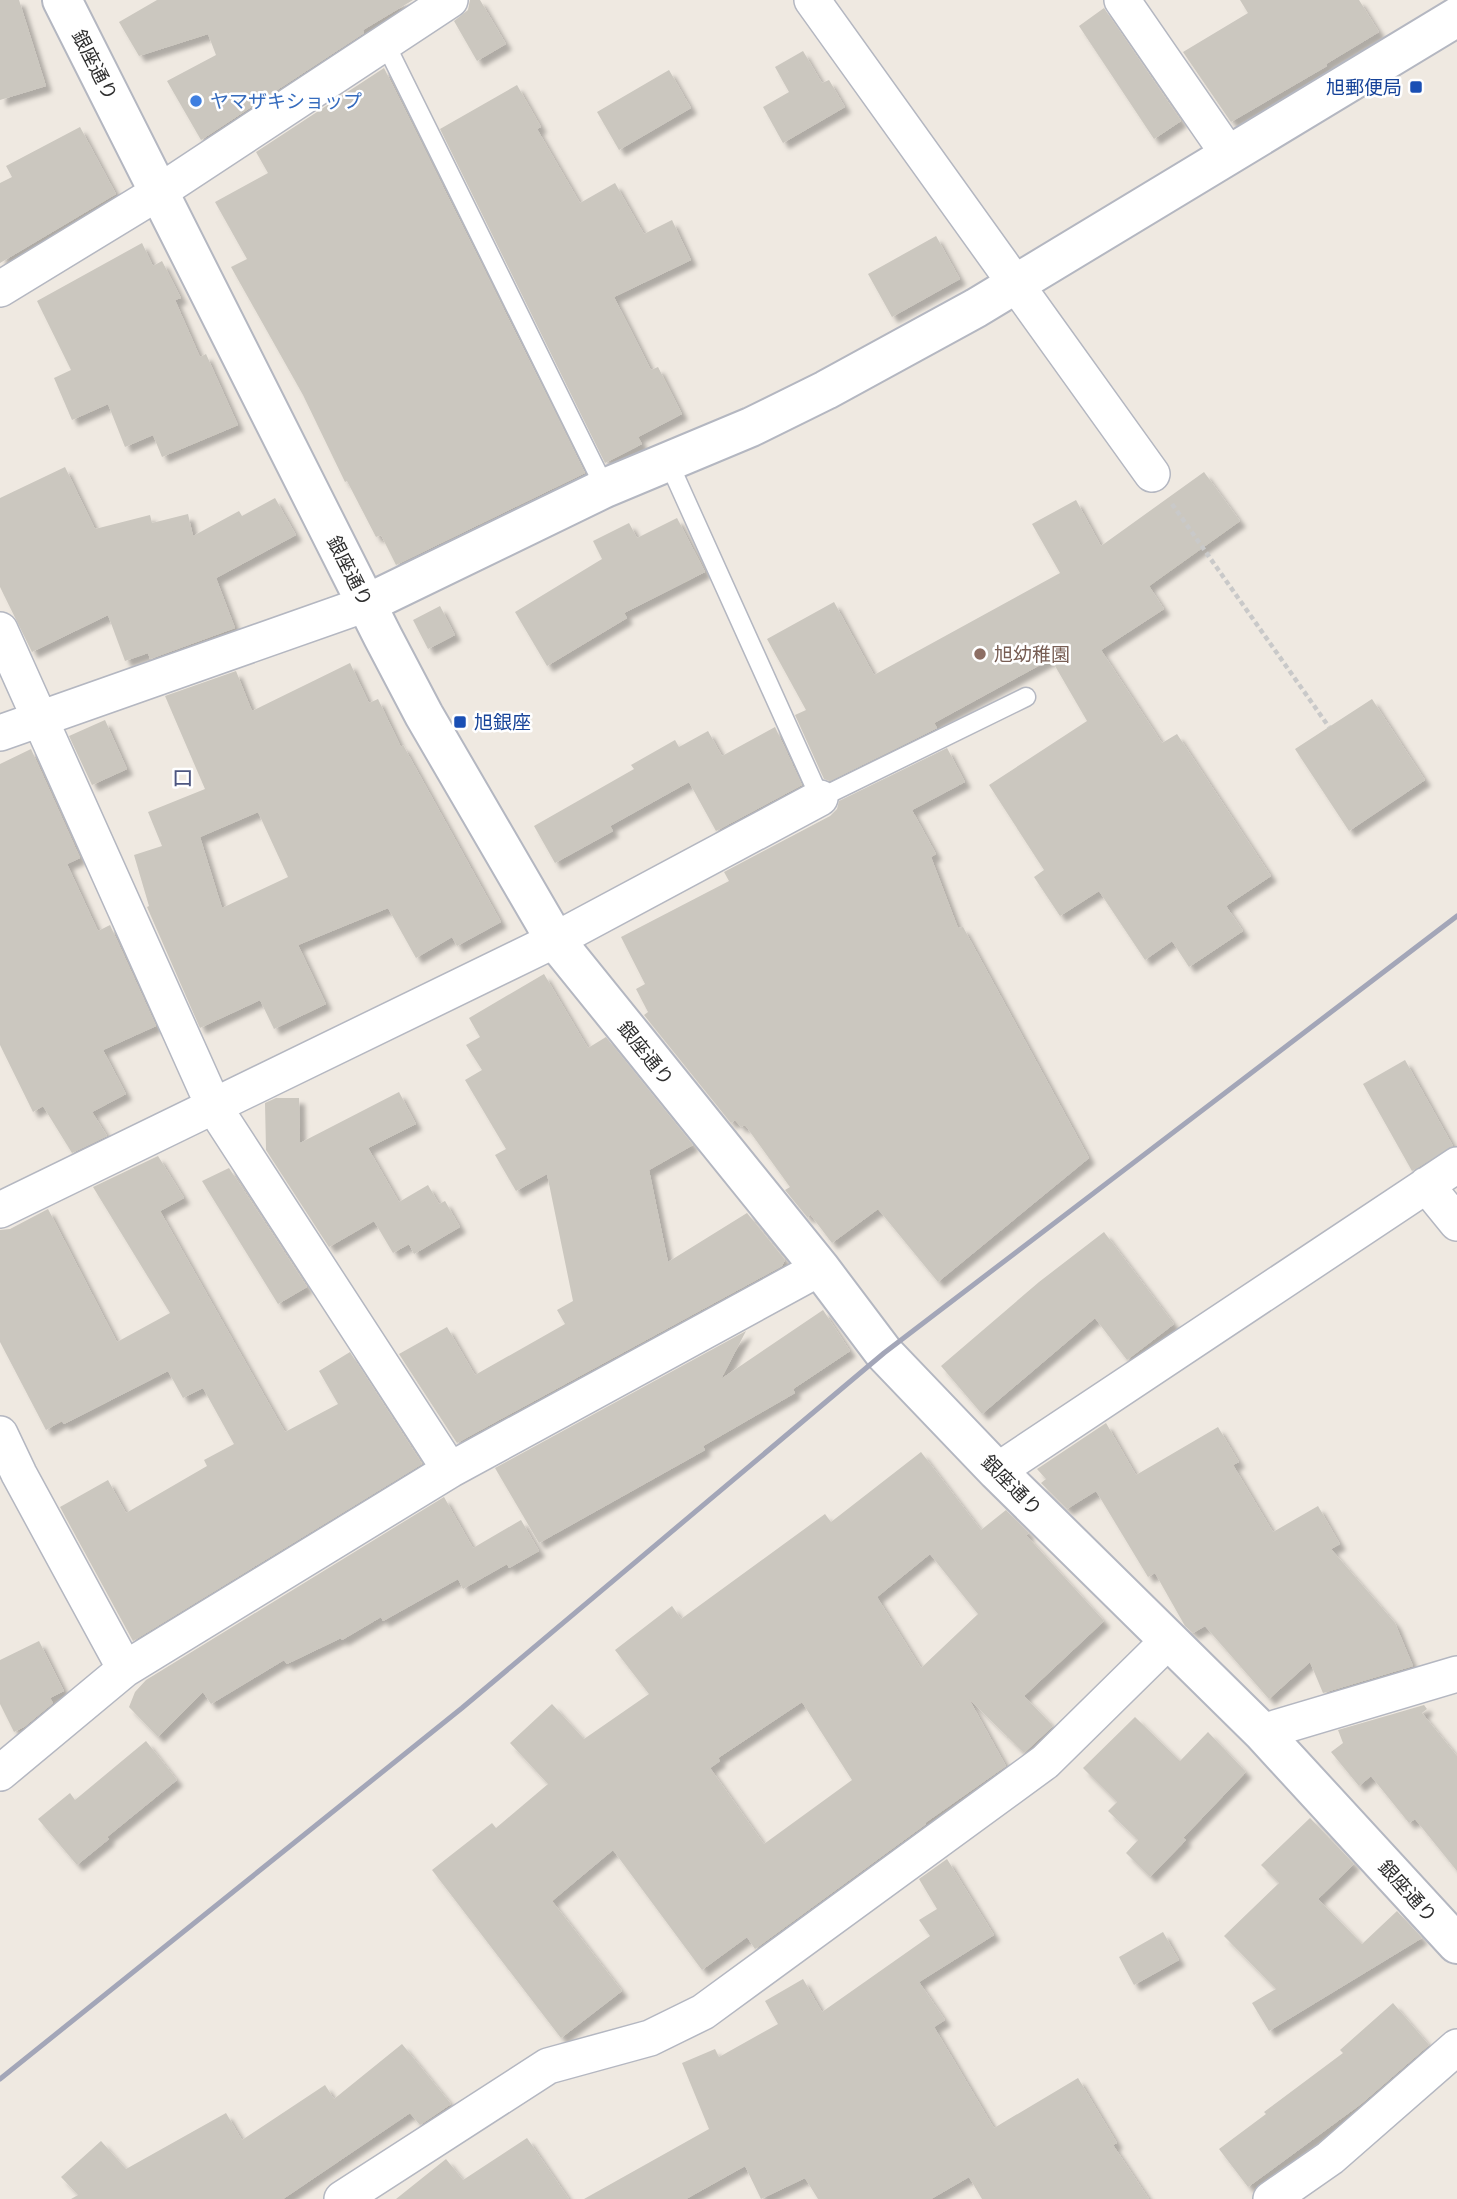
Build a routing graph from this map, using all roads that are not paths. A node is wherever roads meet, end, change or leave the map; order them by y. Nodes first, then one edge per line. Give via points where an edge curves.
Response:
1 (62, 0) edge
2 (450, 0) edge
3 (812, 0) edge
4 (1122, 0) edge
5 (1457, 17) edge
6 (385, 43) junction
7 (1229, 155) junction
8 (159, 192) junction
9 (1016, 284) junction
10 (0, 289) edge
11 (668, 461) junction
12 (1160, 486) road end
13 (605, 488) junction
14 (366, 604) junction
15 (0, 630) edge
16 (1027, 697) dead end
17 (38, 718) junction
18 (0, 733) edge
19 (820, 798) junction
20 (555, 940) junction
21 (214, 1107) junction
22 (1457, 1165) edge
23 (1426, 1185) junction
24 (0, 1210) edge
25 (1457, 1223) edge
26 (820, 1268) junction
27 (0, 1434) edge
28 (450, 1470) junction
29 (997, 1471) junction
30 (1169, 1640) junction
31 (125, 1669) junction
32 (1457, 1674) edge
33 (1262, 1732) junction
34 (0, 1773) edge
35 (1457, 1944) edge
36 (1457, 2047) edge
37 (342, 2199) edge
38 (1271, 2199) edge

1 - 8 street, 銀座通り
2 - 6 street
3 - 9 street
4 - 7 street
5 - 7 street
6 - 8 street
6 - 13 lane
7 - 9 street
8 - 10 street
8 - 14 street, 銀座通り
9 - 11 street via 826,390
9 - 12 street
11 - 13 street
11 - 19 lane
13 - 14 street
14 - 17 street
14 - 20 street, 銀座通り
15 - 17 street
16 - 19 lane
17 - 18 street
17 - 21 street
19 - 20 street
20 - 21 street
20 - 26 street, 銀座通り
21 - 24 street
21 - 28 street
22 - 23 street
23 - 25 street
23 - 29 street
26 - 28 street
26 - 29 street, 銀座通り via 884,1353
27 - 31 street
28 - 31 street
29 - 30 street, 銀座通り
30 - 33 street, 銀座通り
30 - 37 street via 1045,1762 703,2012 650,2038 548,2066
31 - 34 street
32 - 33 street
33 - 35 street, 銀座通り
36 - 38 street via 1330,2158

